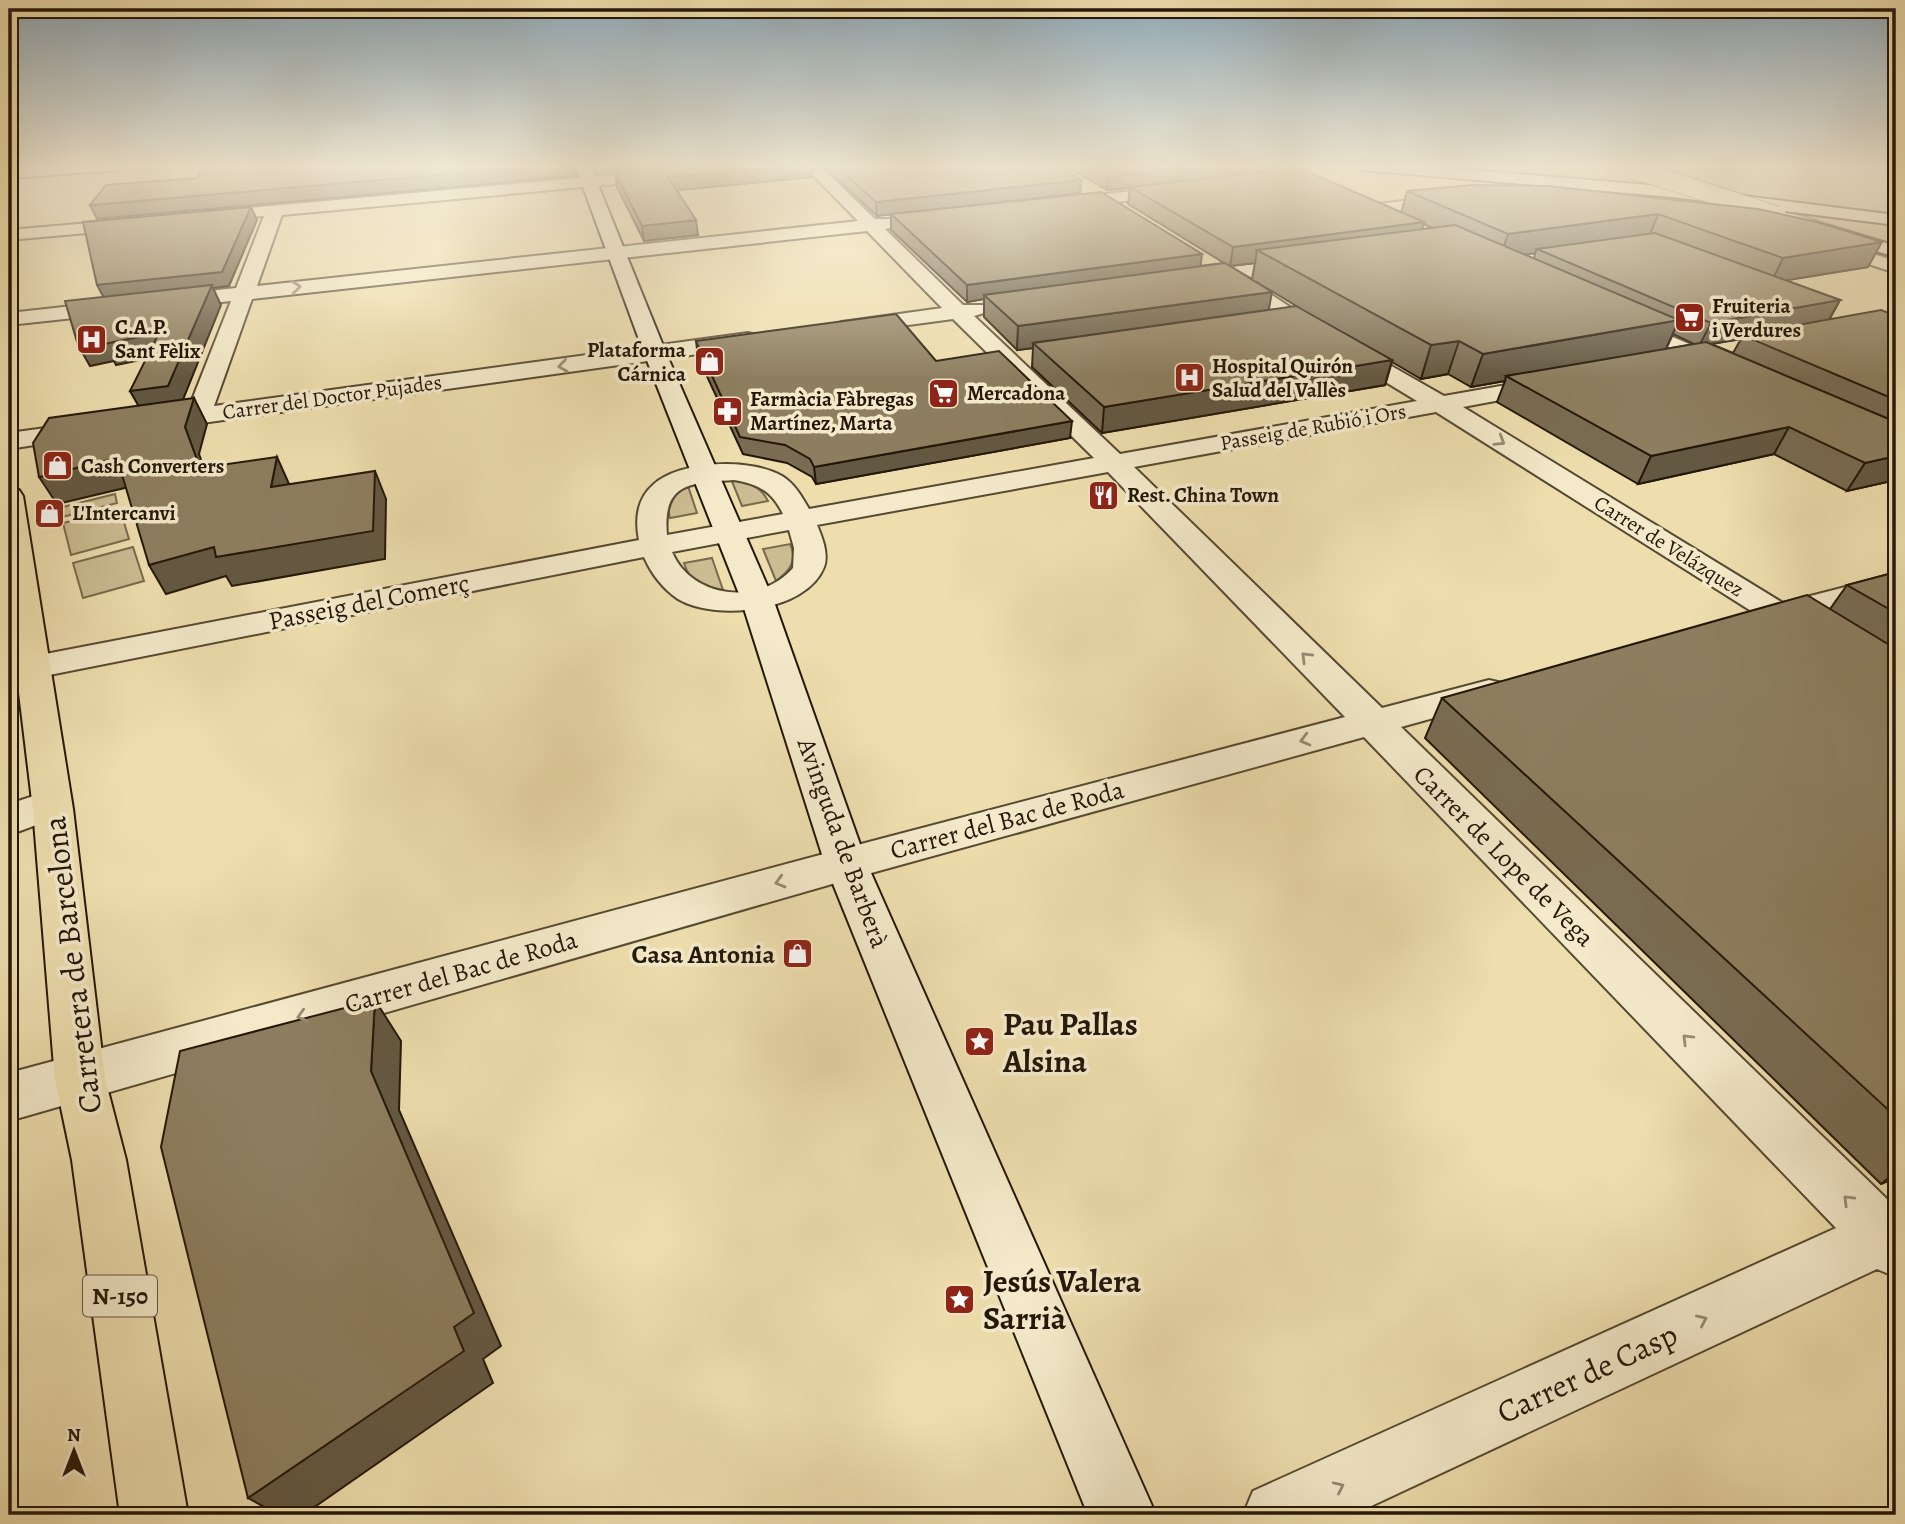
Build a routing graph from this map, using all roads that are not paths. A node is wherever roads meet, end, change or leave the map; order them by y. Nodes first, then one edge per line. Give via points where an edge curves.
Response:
1 (265, 236) edge
2 (609, 236) edge
3 (771, 236) edge
4 (884, 236) edge
5 (1831, 236) edge
6 (1810, 239) edge
7 (1896, 252) edge
8 (616, 253) junction
9 (1206, 261) edge
10 (1324, 262) edge
11 (1896, 267) edge
12 (1228, 275) junction
13 (1174, 282) edge
14 (243, 293) junction
15 (998, 306) edge
16 (958, 312) junction
17 (1605, 314) edge
18 (9, 319) edge
19 (1296, 319) junction
20 (1268, 323) edge
21 (834, 329) edge
22 (765, 338) edge
23 (1745, 348) edge
24 (655, 353) junction
25 (1701, 356) junction
26 (1036, 357) edge
27 (1009, 361) junction
28 (1659, 364) edge
29 (1747, 378) edge
30 (1580, 379) edge
31 (1442, 405) junction
32 (198, 416) junction
33 (9, 441) edge
34 (1113, 462) junction
35 (706, 474) junction
36 (9, 496) edge
37 (800, 520) junction
38 (730, 532) junction
39 (653, 546) junction
40 (1896, 583) edge
41 (757, 599) junction
42 (1779, 615) junction
43 (1740, 625) edge
44 (1826, 644) edge
45 (21, 670) edge
46 (1516, 684) edge
47 (1371, 723) junction
48 (52, 804) junction
49 (9, 820) edge
50 (846, 864) junction
51 (80, 1079) junction
52 (9, 1097) edge
53 (1892, 1238) edge
54 (154, 1515) edge
55 (1122, 1515) edge
56 (1277, 1515) edge

1 - 14 street
2 - 8 street, Avinguda de Barberà
3 - 8 street
4 - 16 street, Carrer de Lope de Vega
5 - 7 street
6 - 11 street
14 -> 8 street
8 - 24 street, Avinguda de Barberà
9 - 12 street, Carrer de Velázquez
10 - 12 street
12 - 13 street
12 - 19 street, Carrer de Velázquez
14 - 18 street
14 - 32 street
15 - 16 street
16 - 21 street
16 - 27 street, Carrer de Lope de Vega
17 - 25 street
19 - 20 street
19 - 31 street, Carrer de Velázquez
22 - 24 street, Carrer del Doctor Pujades
23 - 25 street
24 -> 32 street, Carrer del Doctor Pujades
24 - 35 street, Avinguda de Barberà
25 - 28 street
25 - 29 street
26 - 27 street
27 - 34 street, Carrer de Lope de Vega
30 - 31 street, Passeig de Rubió i Ors
31 - 34 street, Passeig de Rubió i Ors
31 -> 42 street, Carrer de Velázquez
32 - 33 street, Carrer del Doctor Pujades
34 - 37 street, Passeig de Rubió i Ors
47 -> 34 street, Carrer de Lope de Vega
35 - 37 street via 760,476 778,485
35 - 38 street, Avinguda de Barberà
35 - 39 street via 680,480 654,499
36 - 45 main road, Carretera de Barcelona / N-150
37 - 38 street, Passeig de Rubió i Ors
37 - 41 street via 811,554 808,570 786,590
38 - 39 street, Passeig del Comerç
38 - 41 street, Avinguda de Barberà
39 - 41 street via 676,583 695,595 717,601
39 - 45 street, Passeig del Comerç
40 - 42 street
41 - 50 street, Avinguda de Barberà
42 - 43 street
42 - 44 street, Carrer de Velázquez
45 - 48 main road, Carretera de Barcelona / N-150
46 - 47 street, Carrer del Bac de Roda
47 -> 50 street, Carrer del Bac de Roda
53 -> 47 street, Carrer de Lope de Vega
48 - 49 street
48 - 51 main road, Carretera de Barcelona / N-150
50 -> 51 street, Carrer del Bac de Roda
50 - 55 street, Avinguda de Barberà
51 - 52 street, Carrer del Bac de Roda
51 - 54 main road, Carretera de Barcelona / N-150 via 99,1160
56 -> 53 street, Carrer de Casp

